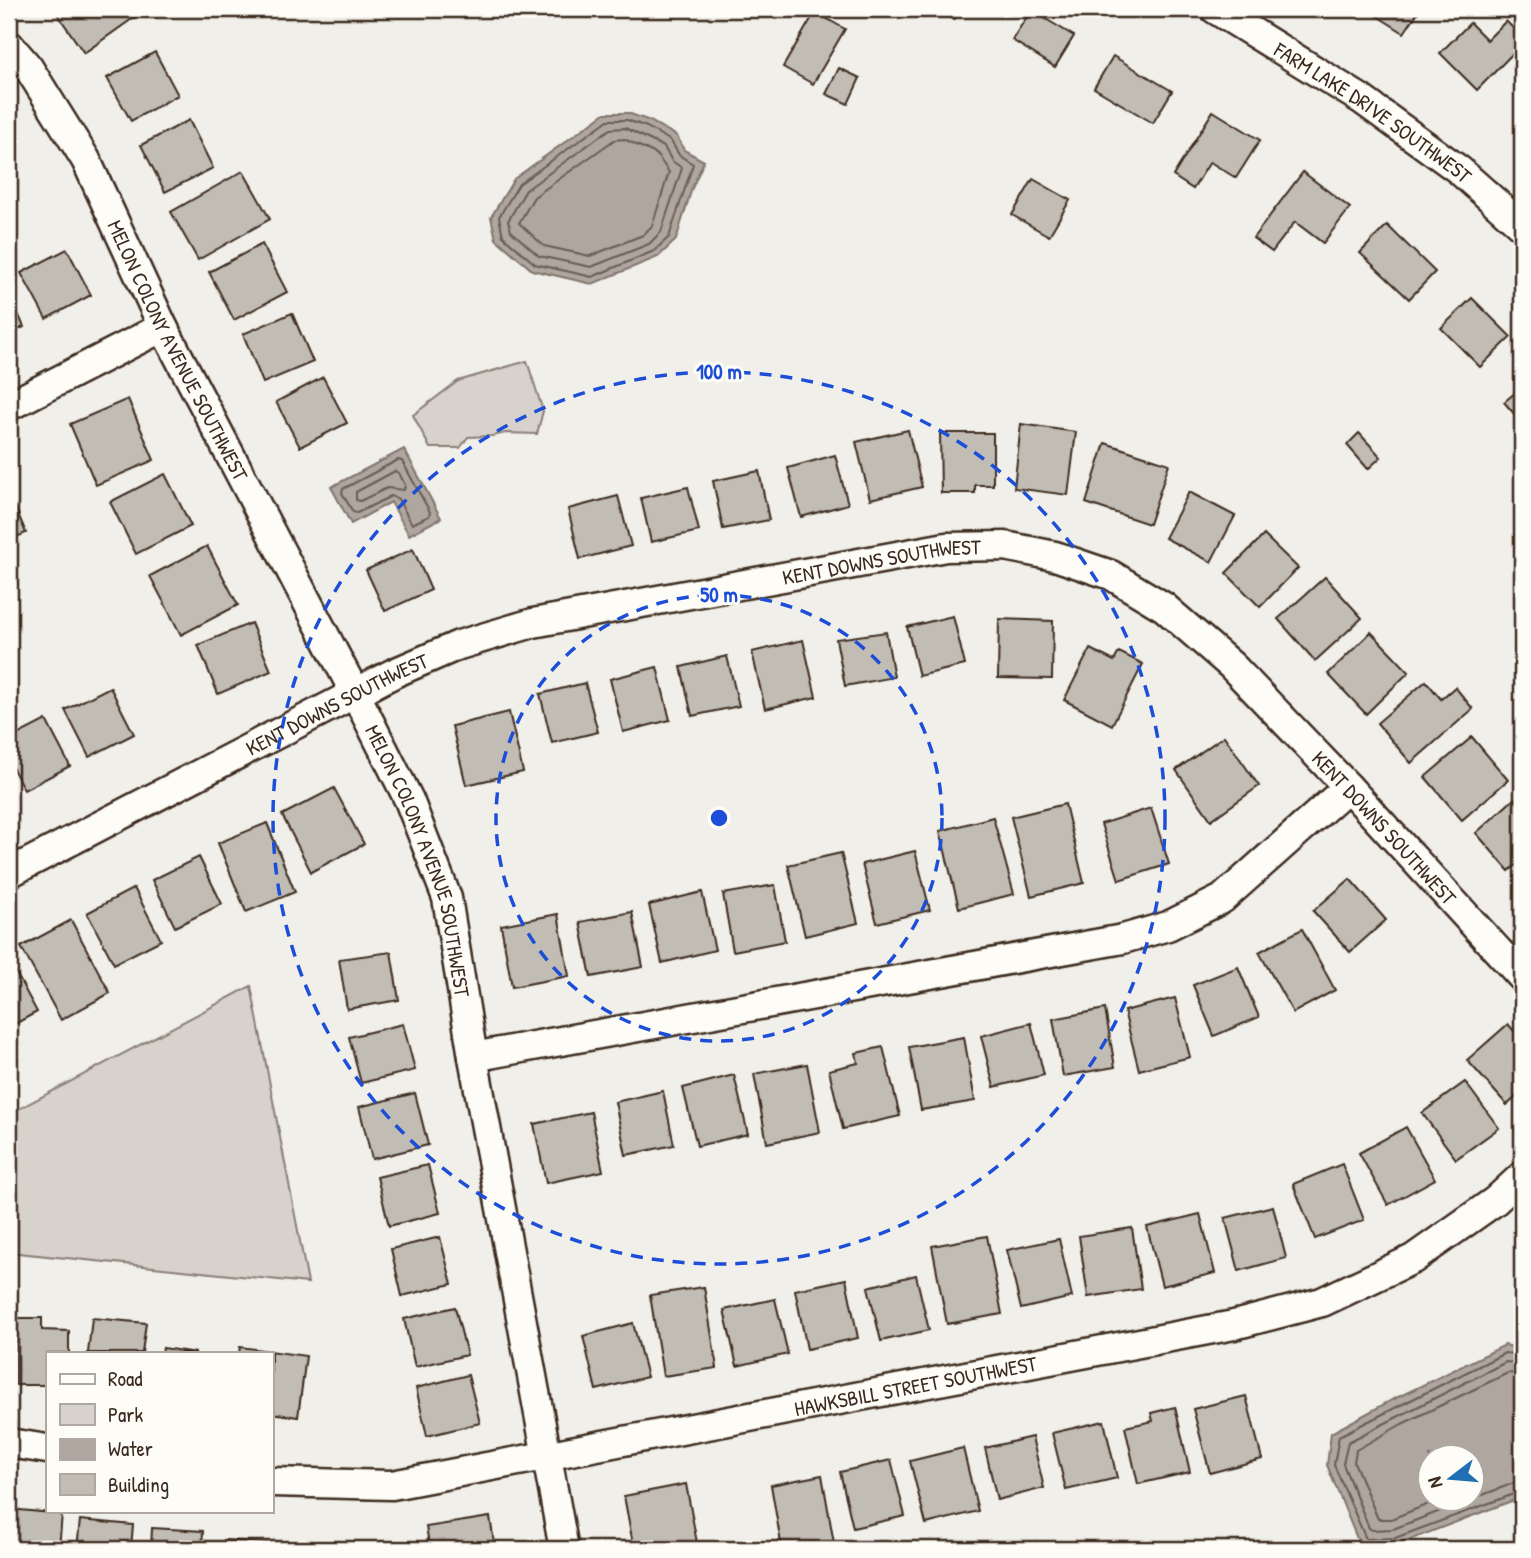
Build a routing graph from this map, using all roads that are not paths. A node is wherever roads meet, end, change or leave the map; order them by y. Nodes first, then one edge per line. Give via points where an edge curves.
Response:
1 (1215, 9) edge
2 (9, 45) edge
3 (1522, 226) edge
4 (163, 327) junction
5 (9, 406) edge
6 (355, 693) junction
7 (1348, 787) junction
8 (9, 873) edge
9 (1522, 977) edge
10 (473, 1057) junction
11 (1522, 1176) edge
12 (9, 1443) edge
13 (46, 1449) edge
14 (547, 1455) junction
15 (273, 1482) edge
16 (564, 1549) edge

1 - 3 street, FARM LAKE DRIVE SOUTHWEST via 1361,99 1459,170
2 - 4 street, MELON COLONY AVENUE SOUTHWEST via 28,67 86,160
4 - 5 street
4 - 6 street, MELON COLONY AVENUE SOUTHWEST
6 - 7 street, KENT DOWNS SOUTHWEST via 423,659 533,623 946,547 1005,546 1055,556 1111,575 1164,607 1232,666
6 - 8 street, KENT DOWNS SOUTHWEST
6 - 10 street, MELON COLONY AVENUE SOUTHWEST via 409,800 447,898
7 - 9 street, KENT DOWNS SOUTHWEST
7 - 10 street via 1222,899 1168,926 1123,939
10 - 14 street, MELON COLONY AVENUE SOUTHWEST
11 - 14 street, HAWKSBILL STREET SOUTHWEST via 1413,1259 1322,1302 1234,1325
12 - 13 street
14 - 15 street, HAWKSBILL STREET SOUTHWEST via 392,1485
14 - 16 street, MELON COLONY AVENUE SOUTHWEST

